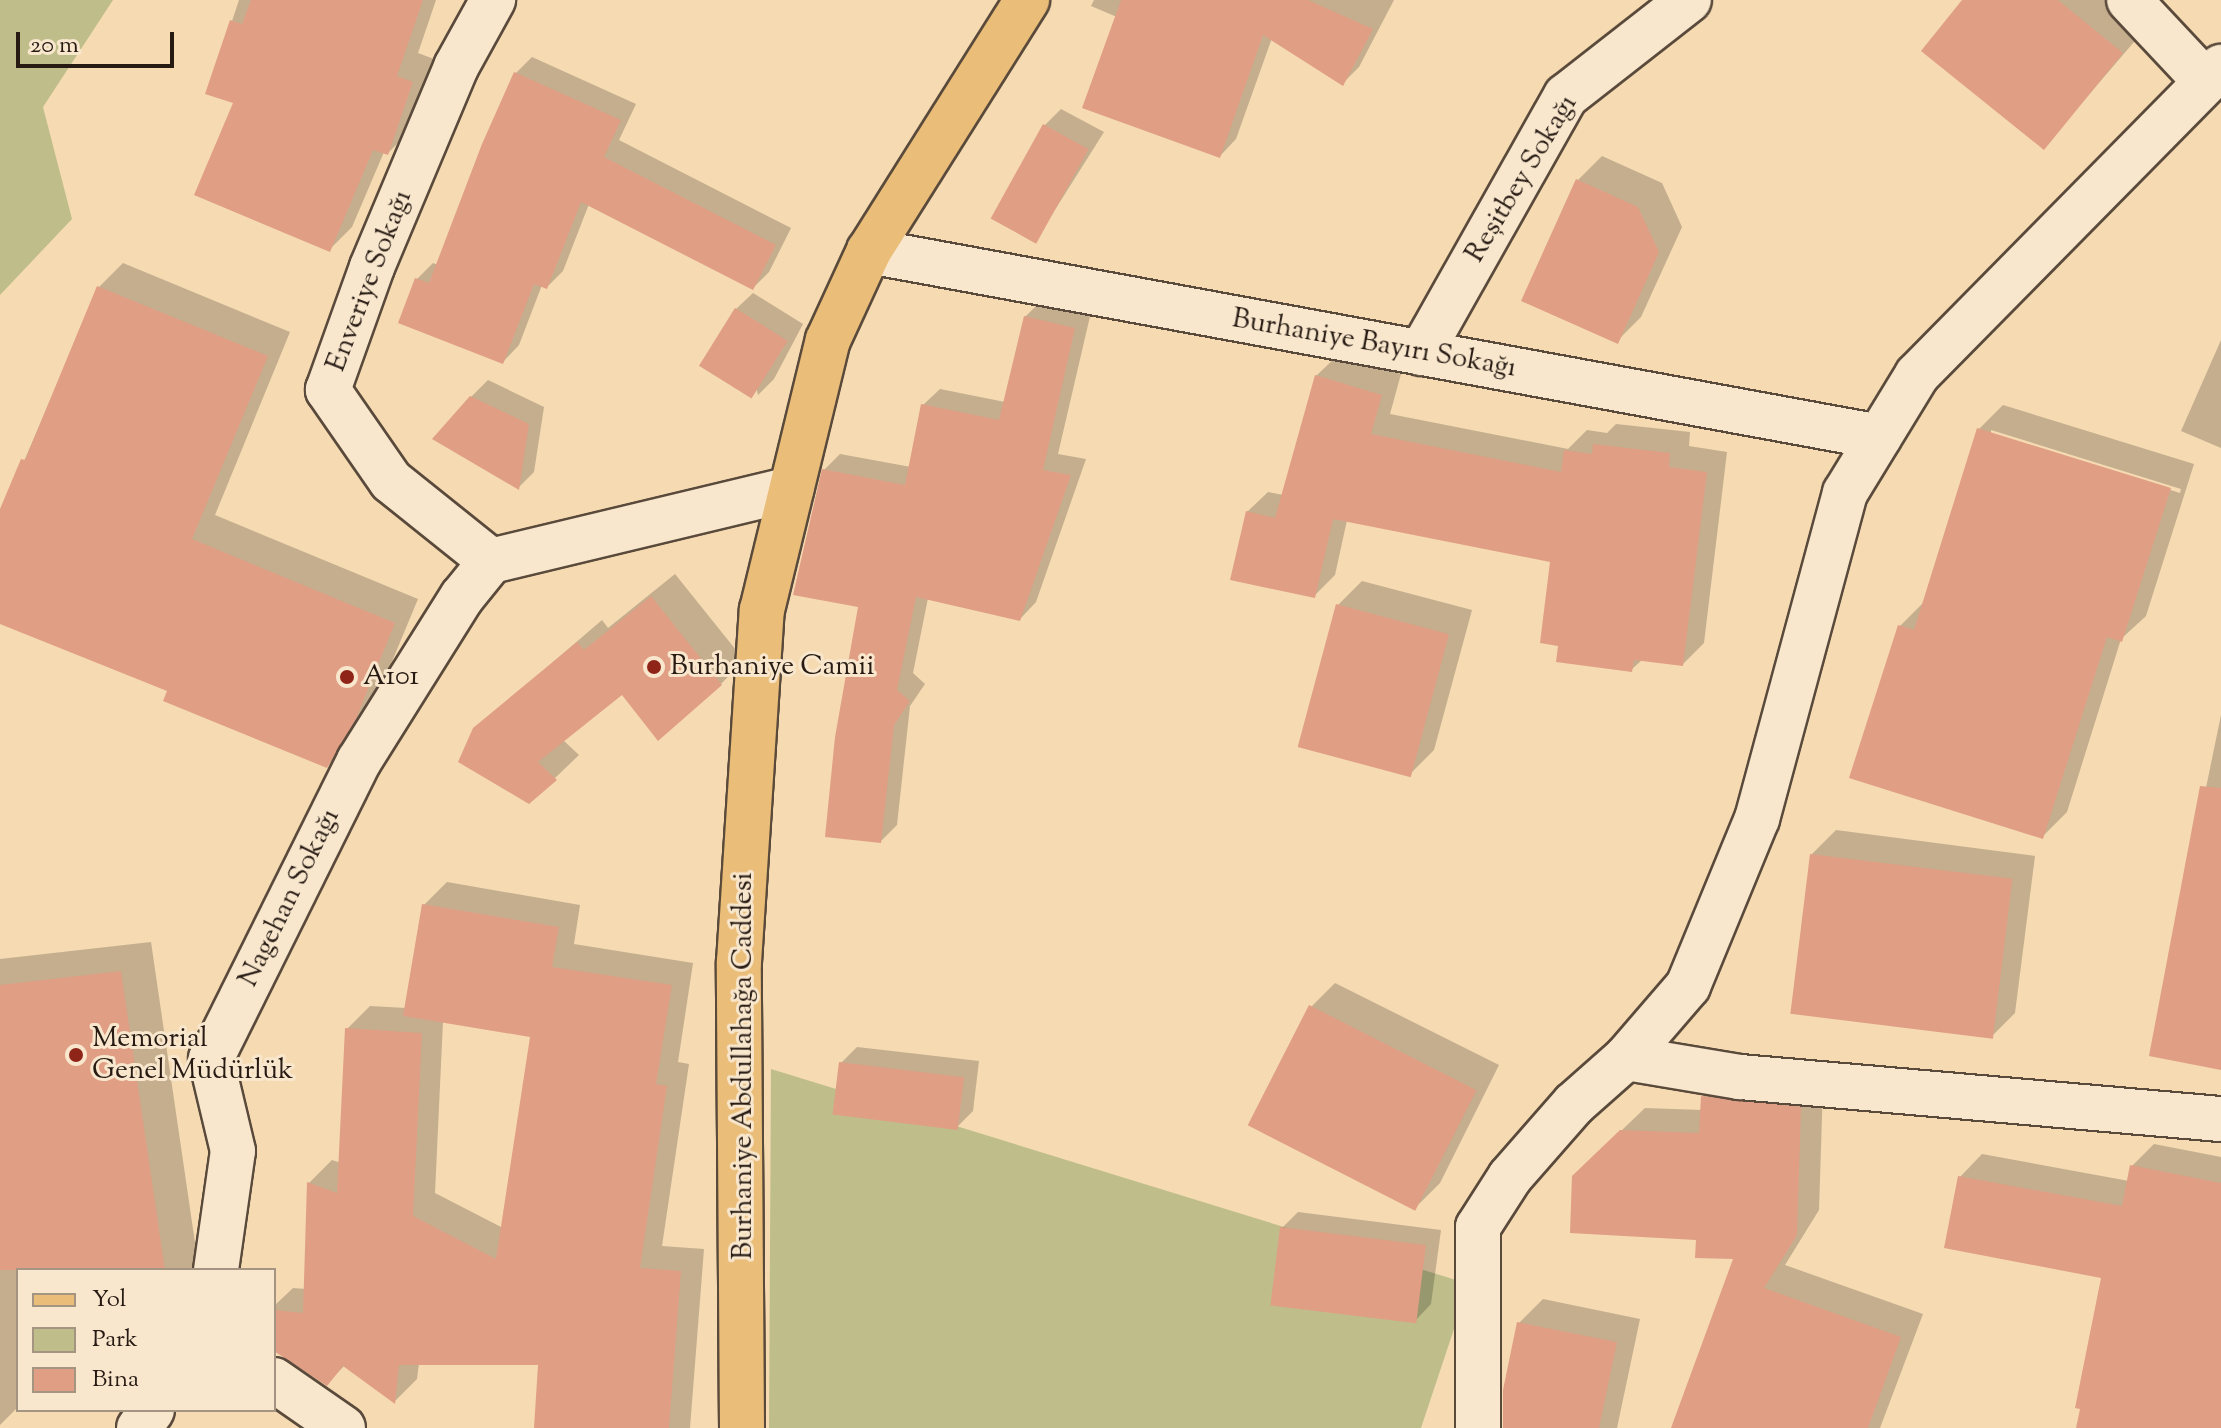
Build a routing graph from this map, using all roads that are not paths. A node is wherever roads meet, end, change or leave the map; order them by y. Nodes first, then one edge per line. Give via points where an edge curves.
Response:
1 (493, 0) edge
2 (1027, 0) edge
3 (1689, 0) edge
4 (2129, 0) edge
5 (2213, 74) edge
6 (869, 251) junction
7 (1421, 353) junction
8 (1879, 437) junction
9 (791, 489) junction
10 (491, 561) junction
11 (1626, 1058) junction
12 (2221, 1119) edge
13 (216, 1268) edge
14 (276, 1381) edge
15 (343, 1428) edge
16 (742, 1428) edge
17 (1478, 1428) edge

1 - 10 street, Enveriye Sokağı via 456,67 372,267 328,390 391,481
2 - 6 main road, Burhaniye Abdullahağa Caddesi
3 - 7 street, Reşitbey Sokağı via 1566,96
4 - 5 street
5 - 8 street via 1917,375
6 - 7 street, Burhaniye Bayırı Sokağı
6 - 9 main road, Burhaniye Abdullahağa Caddesi via 828,340
7 - 8 street, Burhaniye Bayırı Sokağı
8 - 11 street via 1845,493 1751,833 1688,986
9 - 10 street
9 - 16 main road, Burhaniye Abdullahağa Caddesi via 762,610 739,962
10 - 13 street, Nagehan Sokağı via 462,597 359,761 211,1059 233,1151
11 - 12 street via 1740,1077
11 - 17 street via 1574,1104 1528,1156 1478,1227
14 - 15 street

